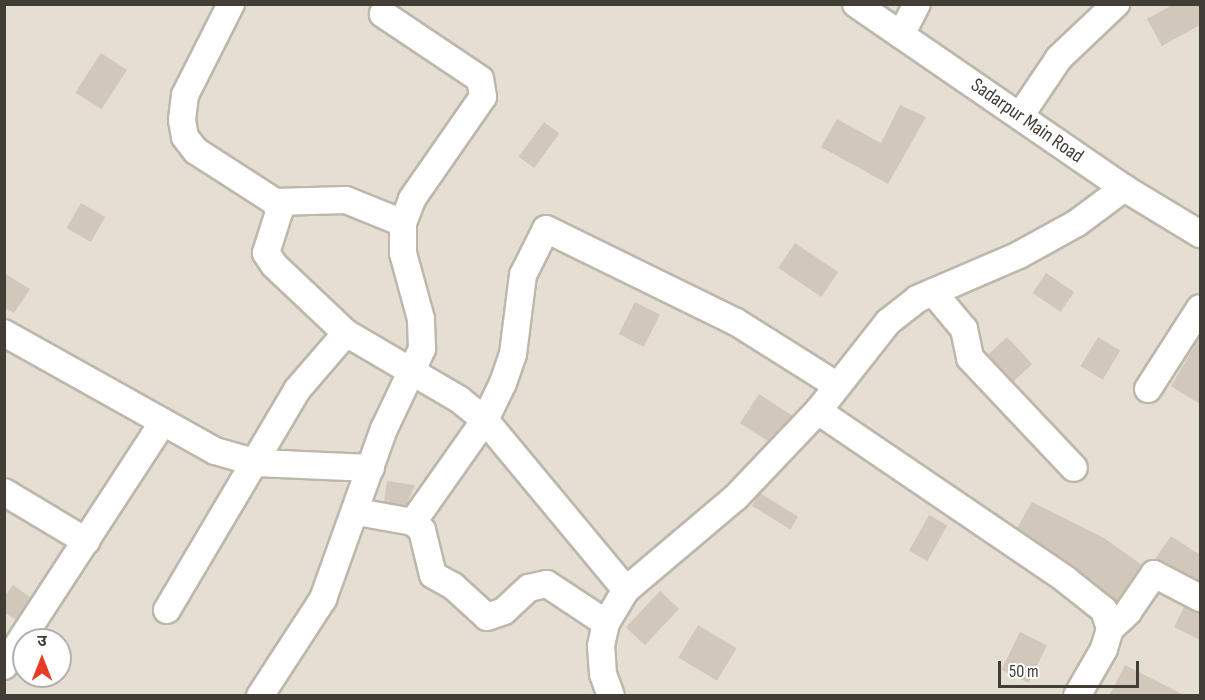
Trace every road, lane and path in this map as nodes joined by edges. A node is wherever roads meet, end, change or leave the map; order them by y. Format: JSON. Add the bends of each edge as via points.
{"nodes":[{"id":1,"x":231,"y":4,"type":"edge"},
{"id":2,"x":856,"y":4,"type":"edge"},
{"id":3,"x":917,"y":4,"type":"edge"},
{"id":4,"x":1116,"y":4,"type":"edge"},
{"id":5,"x":381,"y":8,"type":"edge"},
{"id":6,"x":901,"y":35,"type":"junction"},
{"id":7,"x":1020,"y":116,"type":"junction"},
{"id":8,"x":1124,"y":188,"type":"junction"},
{"id":9,"x":275,"y":202,"type":"junction"},
{"id":10,"x":403,"y":223,"type":"junction"},
{"id":11,"x":1200,"y":234,"type":"edge"},
{"id":12,"x":933,"y":292,"type":"junction"},
{"id":13,"x":1200,"y":308,"type":"edge"},
{"id":14,"x":4,"y":333,"type":"edge"},
{"id":15,"x":346,"y":333,"type":"junction"},
{"id":16,"x":413,"y":373,"type":"junction"},
{"id":17,"x":836,"y":386,"type":"junction"},
{"id":18,"x":1148,"y":389,"type":"dead end"},
{"id":19,"x":818,"y":411,"type":"junction"},
{"id":20,"x":484,"y":420,"type":"junction"},
{"id":21,"x":163,"y":422,"type":"junction"},
{"id":22,"x":257,"y":463,"type":"junction"},
{"id":23,"x":370,"y":468,"type":"junction"},
{"id":24,"x":1074,"y":468,"type":"dead end"},
{"id":25,"x":4,"y":492,"type":"edge"},
{"id":26,"x":357,"y":512,"type":"junction"},
{"id":27,"x":413,"y":522,"type":"junction"},
{"id":28,"x":86,"y":541,"type":"junction"},
{"id":29,"x":626,"y":590,"type":"junction"},
{"id":30,"x":1200,"y":598,"type":"edge"},
{"id":31,"x":167,"y":610,"type":"dead end"},
{"id":32,"x":606,"y":623,"type":"junction"},
{"id":33,"x":1110,"y":629,"type":"junction"},
{"id":34,"x":4,"y":666,"type":"edge"},
{"id":35,"x":260,"y":696,"type":"edge"},
{"id":36,"x":611,"y":696,"type":"edge"},
{"id":37,"x":1077,"y":696,"type":"edge"}],
"edges":[{"from":1,"to":9,"type":"street","via":[[185,95],[185,137],[196,151]]},
{"from":2,"to":6,"type":"street","name":"Sadarpur Main Road"},
{"from":3,"to":6,"type":"street"},
{"from":4,"to":7,"type":"street","via":[[1059,58]]},
{"from":5,"to":10,"type":"street","via":[[480,79],[484,88],[483,97],[412,199]]},
{"from":6,"to":7,"type":"street","name":"Sadarpur Main Road"},
{"from":7,"to":8,"type":"street","name":"Sadarpur Main Road"},
{"from":8,"to":11,"type":"street","name":"Sadarpur Main Road"},
{"from":8,"to":12,"type":"street","via":[[1077,223]]},
{"from":9,"to":10,"type":"street","via":[[346,200]]},
{"from":9,"to":15,"type":"street","via":[[279,212],[266,253]]},
{"from":10,"to":16,"type":"street","via":[[403,253],[421,319],[422,349]]},
{"from":12,"to":17,"type":"street","via":[[888,322]]},
{"from":12,"to":24,"type":"street","via":[[964,329],[970,358]]},
{"from":13,"to":18,"type":"street"},
{"from":14,"to":21,"type":"street"},
{"from":15,"to":16,"type":"street"},
{"from":15,"to":22,"type":"street","via":[[297,390]]},
{"from":16,"to":20,"type":"street","via":[[460,400]]},
{"from":16,"to":23,"type":"street","via":[[395,402]]},
{"from":17,"to":19,"type":"street"},
{"from":17,"to":20,"type":"street","via":[[736,322],[546,229],[523,275],[513,354]]},
{"from":19,"to":29,"type":"street","via":[[736,497]]},
{"from":19,"to":33,"type":"street","via":[[1065,579],[1104,610]]},
{"from":20,"to":27,"type":"street"},
{"from":20,"to":29,"type":"street"},
{"from":21,"to":22,"type":"street","via":[[215,451]]},
{"from":21,"to":28,"type":"street"},
{"from":22,"to":23,"type":"street"},
{"from":22,"to":31,"type":"street"},
{"from":23,"to":26,"type":"street"},
{"from":25,"to":28,"type":"street"},
{"from":26,"to":27,"type":"street"},
{"from":26,"to":35,"type":"street","via":[[319,606]]},
{"from":27,"to":32,"type":"street","via":[[422,530],[433,575],[453,586],[481,613],[496,616],[529,588],[547,584]]},
{"from":28,"to":34,"type":"street"},
{"from":29,"to":32,"type":"street"},
{"from":30,"to":33,"type":"street","via":[[1154,574],[1128,612]]},
{"from":32,"to":36,"type":"street","via":[[601,646],[603,674]]},
{"from":33,"to":37,"type":"street","via":[[1104,649]]}]}
